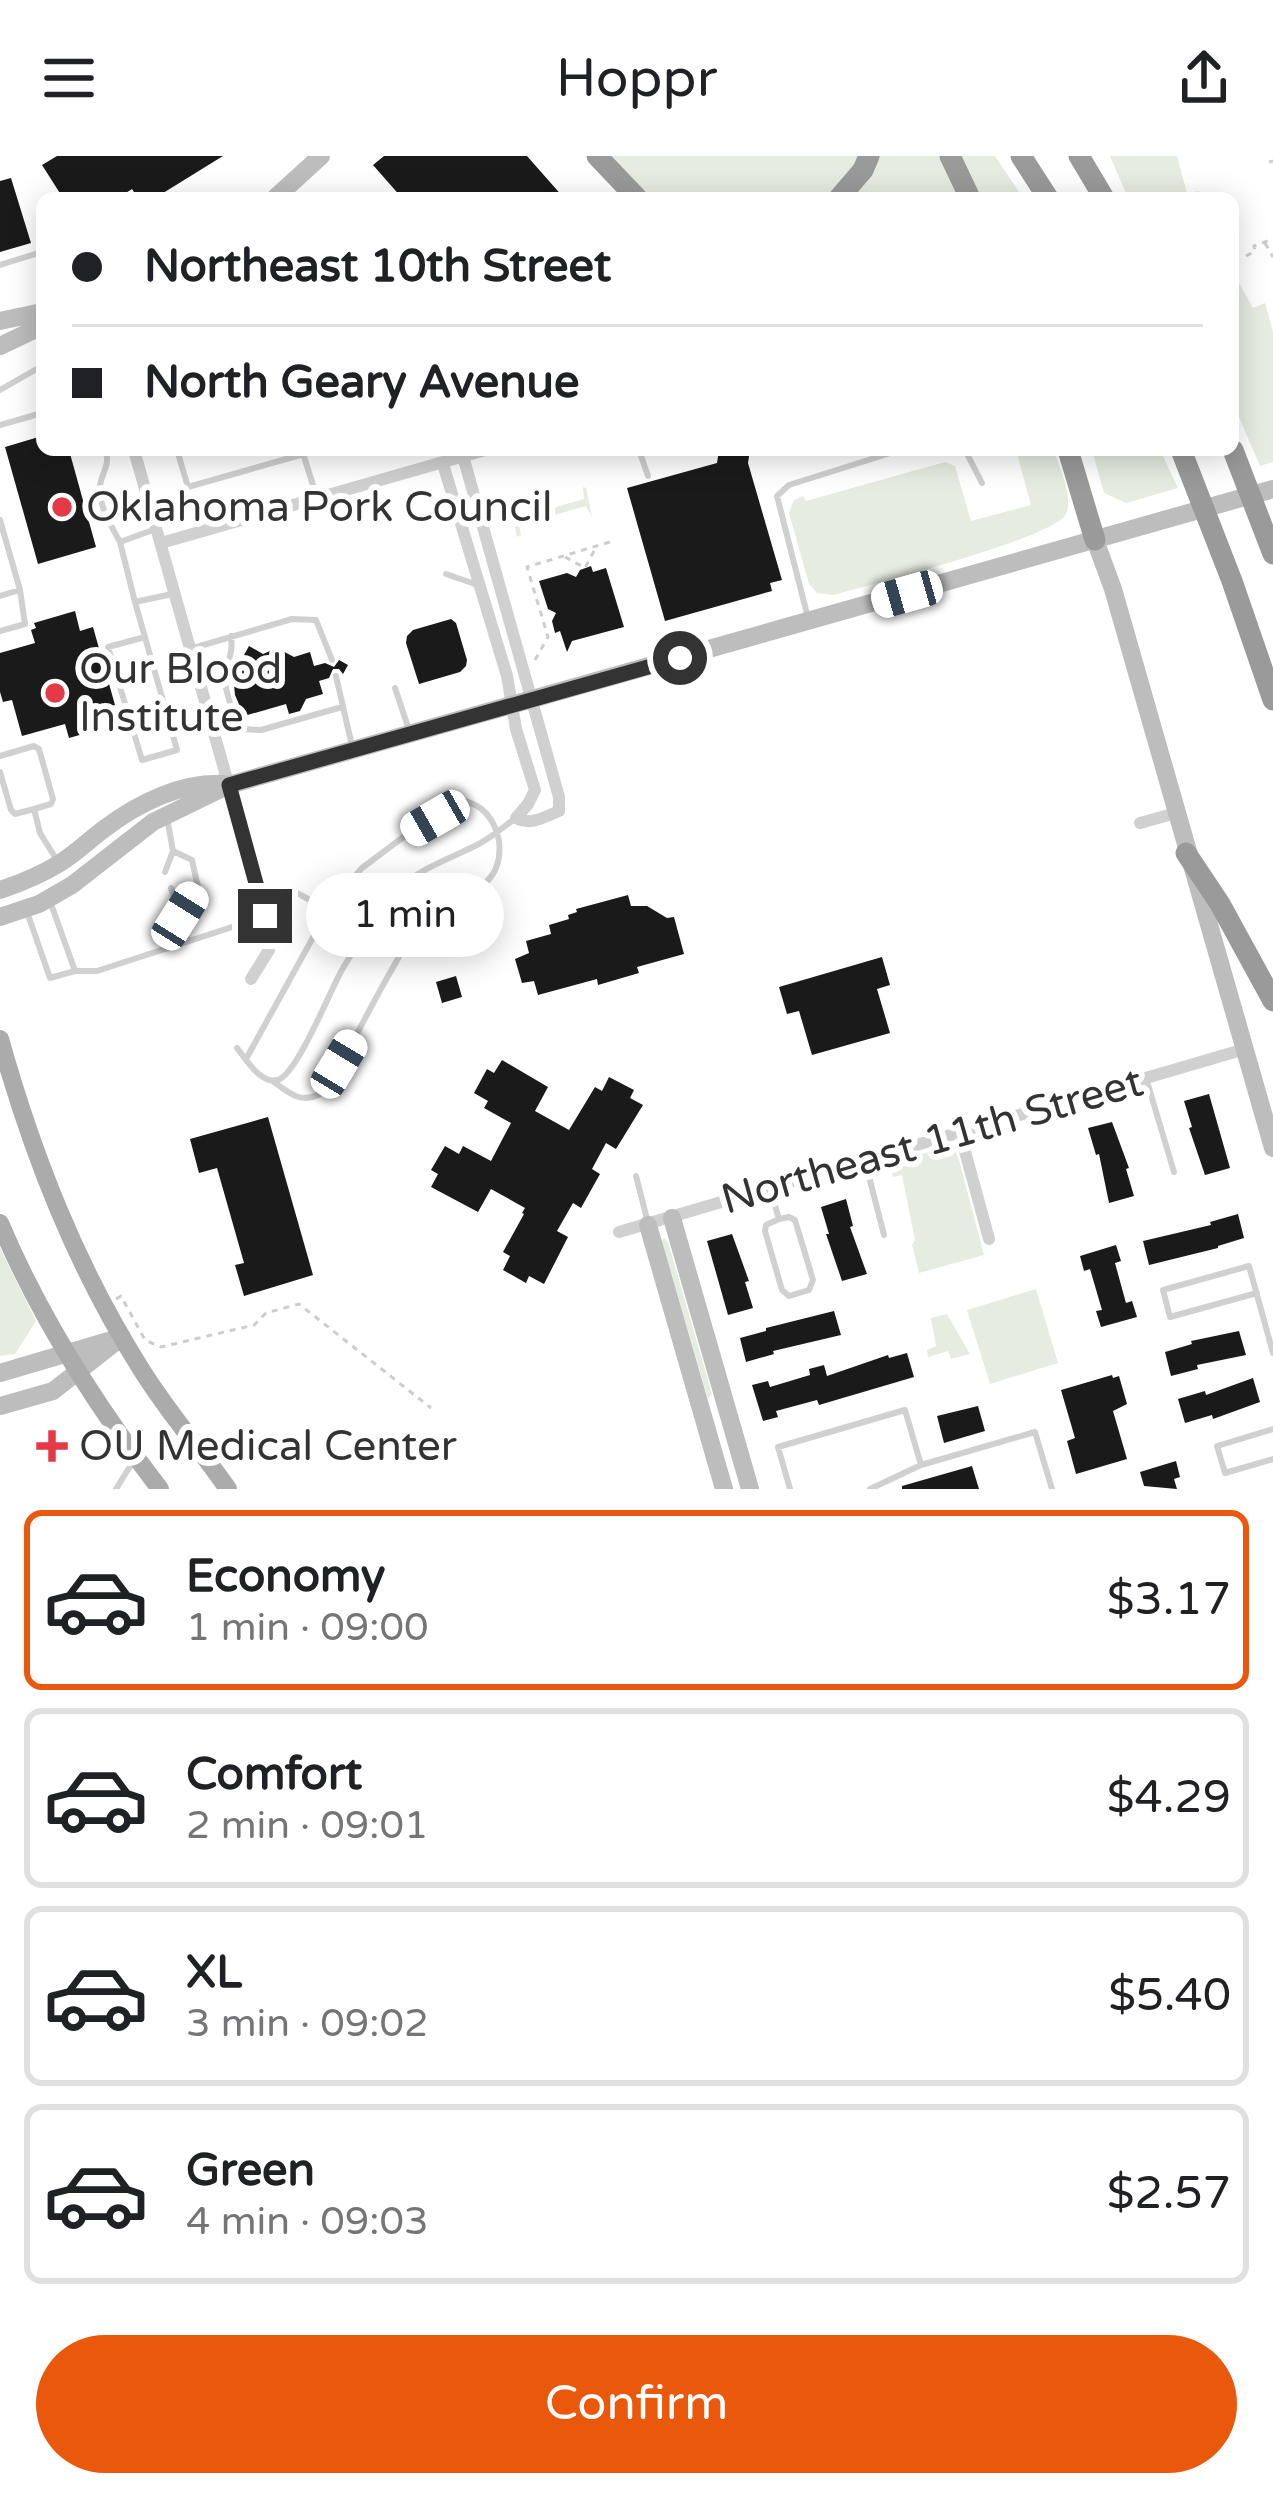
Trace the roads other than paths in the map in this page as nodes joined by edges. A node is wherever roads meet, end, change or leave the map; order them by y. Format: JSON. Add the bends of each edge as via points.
{"nodes":[{"id":1,"x":322,"y":156,"type":"edge"},
{"id":2,"x":597,"y":156,"type":"edge"},
{"id":3,"x":869,"y":156,"type":"edge"},
{"id":4,"x":950,"y":156,"type":"edge"},
{"id":5,"x":1021,"y":156,"type":"edge"},
{"id":6,"x":1078,"y":156,"type":"edge"},
{"id":7,"x":1094,"y":156,"type":"edge"},
{"id":8,"x":281,"y":192,"type":"edge"},
{"id":9,"x":631,"y":192,"type":"edge"},
{"id":10,"x":844,"y":192,"type":"edge"},
{"id":11,"x":967,"y":192,"type":"edge"},
{"id":12,"x":1044,"y":192,"type":"edge"},
{"id":13,"x":1104,"y":192,"type":"edge"},
{"id":14,"x":1106,"y":192,"type":"edge"},
{"id":15,"x":36,"y":254,"type":"edge"},
{"id":16,"x":0,"y":265,"type":"edge"},
{"id":17,"x":36,"y":313,"type":"edge"},
{"id":18,"x":0,"y":321,"type":"edge"},
{"id":19,"x":36,"y":329,"type":"edge"},
{"id":20,"x":0,"y":346,"type":"edge"},
{"id":21,"x":36,"y":369,"type":"edge"},
{"id":22,"x":0,"y":390,"type":"edge"},
{"id":23,"x":36,"y":415,"type":"edge"},
{"id":24,"x":0,"y":424,"type":"edge"},
{"id":25,"x":107,"y":456,"type":"edge"},
{"id":26,"x":136,"y":456,"type":"edge"},
{"id":27,"x":179,"y":456,"type":"edge"},
{"id":28,"x":290,"y":456,"type":"edge"},
{"id":29,"x":304,"y":456,"type":"edge"},
{"id":30,"x":641,"y":456,"type":"edge"},
{"id":31,"x":880,"y":456,"type":"edge"},
{"id":32,"x":968,"y":456,"type":"edge"},
{"id":33,"x":1071,"y":456,"type":"edge"},
{"id":34,"x":1183,"y":456,"type":"edge"},
{"id":35,"x":1235,"y":456,"type":"edge"},
{"id":36,"x":453,"y":457,"type":"edge"},
{"id":37,"x":648,"y":476,"type":"dead end"},
{"id":38,"x":982,"y":482,"type":"dead end"},
{"id":39,"x":1273,"y":489,"type":"edge"},
{"id":40,"x":317,"y":499,"type":"junction"},
{"id":41,"x":0,"y":520,"type":"edge"},
{"id":42,"x":159,"y":536,"type":"junction"},
{"id":43,"x":1095,"y":540,"type":"junction"},
{"id":44,"x":120,"y":542,"type":"junction"},
{"id":45,"x":1273,"y":554,"type":"edge"},
{"id":46,"x":446,"y":574,"type":"dead end"},
{"id":47,"x":478,"y":585,"type":"junction"},
{"id":48,"x":20,"y":590,"type":"junction"},
{"id":49,"x":175,"y":593,"type":"junction"},
{"id":50,"x":0,"y":596,"type":"edge"},
{"id":51,"x":135,"y":602,"type":"junction"},
{"id":52,"x":809,"y":622,"type":"junction"},
{"id":53,"x":0,"y":631,"type":"edge"},
{"id":54,"x":145,"y":637,"type":"junction"},
{"id":55,"x":231,"y":637,"type":"junction"},
{"id":56,"x":191,"y":649,"type":"junction"},
{"id":57,"x":332,"y":661,"type":"dead end"},
{"id":58,"x":336,"y":676,"type":"dead end"},
{"id":59,"x":395,"y":688,"type":"dead end"},
{"id":60,"x":1273,"y":700,"type":"edge"},
{"id":61,"x":522,"y":702,"type":"junction"},
{"id":62,"x":342,"y":707,"type":"junction"},
{"id":63,"x":237,"y":721,"type":"junction"},
{"id":64,"x":213,"y":727,"type":"junction"},
{"id":65,"x":410,"y":734,"type":"junction"},
{"id":66,"x":353,"y":749,"type":"junction"},
{"id":67,"x":0,"y":756,"type":"edge"},
{"id":68,"x":0,"y":772,"type":"edge"},
{"id":69,"x":229,"y":785,"type":"junction"},
{"id":70,"x":34,"y":809,"type":"junction"},
{"id":71,"x":1176,"y":813,"type":"junction"},
{"id":72,"x":165,"y":815,"type":"junction"},
{"id":73,"x":516,"y":818,"type":"junction"},
{"id":74,"x":1140,"y":823,"type":"dead end"},
{"id":75,"x":498,"y":831,"type":"junction"},
{"id":76,"x":173,"y":851,"type":"junction"},
{"id":77,"x":1186,"y":853,"type":"junction"},
{"id":78,"x":59,"y":864,"type":"junction"},
{"id":79,"x":165,"y":872,"type":"dead end"},
{"id":80,"x":171,"y":888,"type":"dead end"},
{"id":81,"x":0,"y":890,"type":"edge"},
{"id":82,"x":259,"y":894,"type":"junction"},
{"id":83,"x":49,"y":898,"type":"junction"},
{"id":84,"x":26,"y":909,"type":"junction"},
{"id":85,"x":328,"y":910,"type":"junction"},
{"id":86,"x":180,"y":916,"type":"junction"},
{"id":87,"x":265,"y":916,"type":"junction"},
{"id":88,"x":0,"y":917,"type":"edge"},
{"id":89,"x":188,"y":940,"type":"junction"},
{"id":90,"x":75,"y":971,"type":"junction"},
{"id":91,"x":251,"y":979,"type":"dead end"},
{"id":92,"x":1273,"y":1001,"type":"edge"},
{"id":93,"x":0,"y":1040,"type":"edge"},
{"id":94,"x":237,"y":1048,"type":"dead end"},
{"id":95,"x":1245,"y":1049,"type":"junction"},
{"id":96,"x":247,"y":1059,"type":"junction"},
{"id":97,"x":1146,"y":1078,"type":"junction"},
{"id":98,"x":274,"y":1082,"type":"junction"},
{"id":99,"x":960,"y":1133,"type":"junction"},
{"id":100,"x":1273,"y":1148,"type":"edge"},
{"id":101,"x":865,"y":1161,"type":"junction"},
{"id":102,"x":1174,"y":1172,"type":"dead end"},
{"id":103,"x":636,"y":1176,"type":"dead end"},
{"id":104,"x":770,"y":1189,"type":"junction"},
{"id":105,"x":672,"y":1218,"type":"junction"},
{"id":106,"x":778,"y":1219,"type":"junction"},
{"id":107,"x":0,"y":1223,"type":"edge"},
{"id":108,"x":648,"y":1225,"type":"junction"},
{"id":109,"x":620,"y":1232,"type":"dead end"},
{"id":110,"x":884,"y":1235,"type":"dead end"},
{"id":111,"x":989,"y":1238,"type":"dead end"},
{"id":112,"x":1256,"y":1293,"type":"junction"},
{"id":113,"x":122,"y":1337,"type":"junction"},
{"id":114,"x":1273,"y":1353,"type":"edge"},
{"id":115,"x":65,"y":1354,"type":"junction"},
{"id":116,"x":0,"y":1373,"type":"edge"},
{"id":117,"x":76,"y":1373,"type":"junction"},
{"id":118,"x":0,"y":1406,"type":"edge"},
{"id":119,"x":727,"y":1410,"type":"junction"},
{"id":120,"x":704,"y":1417,"type":"junction"},
{"id":121,"x":1273,"y":1429,"type":"edge"},
{"id":122,"x":136,"y":1457,"type":"junction"},
{"id":123,"x":1273,"y":1459,"type":"edge"},
{"id":124,"x":921,"y":1465,"type":"junction"},
{"id":125,"x":116,"y":1489,"type":"edge"},
{"id":126,"x":160,"y":1489,"type":"edge"},
{"id":127,"x":228,"y":1489,"type":"edge"},
{"id":128,"x":724,"y":1489,"type":"edge"},
{"id":129,"x":749,"y":1489,"type":"edge"},
{"id":130,"x":790,"y":1489,"type":"edge"},
{"id":131,"x":870,"y":1489,"type":"edge"},
{"id":132,"x":1052,"y":1489,"type":"edge"}],
"edges":[{"from":1,"to":8,"type":"main road"},
{"from":2,"to":9,"type":"highway"},
{"from":3,"to":10,"type":"highway"},
{"from":4,"to":11,"type":"highway"},
{"from":5,"to":12,"type":"highway"},
{"from":6,"to":13,"type":"highway"},
{"from":7,"to":14,"type":"highway"},
{"from":15,"to":16,"type":"lane"},
{"from":17,"to":18,"type":"main road"},
{"from":19,"to":20,"type":"main road"},
{"from":21,"to":22,"type":"lane"},
{"from":23,"to":24,"type":"lane"},
{"from":25,"to":44,"type":"lane","via":[[99,492]]},
{"from":26,"to":42,"type":"street"},
{"from":27,"to":28,"type":"lane","via":[[188,487]]},
{"from":29,"to":40,"type":"lane"},
{"from":30,"to":37,"type":"lane"},
{"from":31,"to":52,"type":"lane","via":[[789,484],[777,496]]},
{"from":32,"to":38,"type":"lane"},
{"from":33,"to":43,"type":"highway"},
{"from":34,"to":60,"type":"highway"},
{"from":35,"to":45,"type":"highway"},
{"from":36,"to":40,"type":"street"},
{"from":36,"to":47,"type":"street"},
{"from":36,"to":61,"type":"street"},
{"from":39,"to":43,"type":"main road"},
{"from":40,"to":42,"type":"street"},
{"from":41,"to":48,"type":"lane"},
{"from":42,"to":44,"type":"lane"},
{"from":42,"to":49,"type":"street"},
{"from":43,"to":52,"type":"main road"},
{"from":43,"to":71,"type":"main road"},
{"from":44,"to":51,"type":"lane"},
{"from":46,"to":47,"type":"lane"},
{"from":47,"to":61,"type":"street"},
{"from":48,"to":50,"type":"lane"},
{"from":48,"to":53,"type":"lane","via":[[25,624]]},
{"from":49,"to":51,"type":"lane"},
{"from":49,"to":56,"type":"street"},
{"from":51,"to":54,"type":"lane"},
{"from":52,"to":61,"type":"main road"},
{"from":54,"to":54,"type":"lane","via":[[177,750],[142,760],[108,647]]},
{"from":55,"to":56,"type":"lane"},
{"from":55,"to":57,"type":"lane","via":[[316,620]]},
{"from":55,"to":63,"type":"lane","via":[[224,675]]},
{"from":56,"to":64,"type":"street"},
{"from":58,"to":62,"type":"lane"},
{"from":59,"to":65,"type":"lane"},
{"from":61,"to":65,"type":"main road"},
{"from":61,"to":73,"type":"street","via":[[516,729],[535,790]]},
{"from":61,"to":73,"type":"street","via":[[552,768],[560,809],[537,820]]},
{"from":62,"to":63,"type":"lane","via":[[261,730]]},
{"from":62,"to":66,"type":"lane"},
{"from":63,"to":64,"type":"lane"},
{"from":64,"to":69,"type":"street"},
{"from":65,"to":66,"type":"main road"},
{"from":66,"to":69,"type":"main road"},
{"from":67,"to":70,"type":"lane","via":[[39,749],[52,800]]},
{"from":68,"to":70,"type":"lane","via":[[11,810]]},
{"from":69,"to":72,"type":"main road"},
{"from":69,"to":78,"type":"main road","via":[[154,799]]},
{"from":69,"to":82,"type":"street"},
{"from":70,"to":78,"type":"lane"},
{"from":71,"to":74,"type":"street"},
{"from":71,"to":77,"type":"main road"},
{"from":72,"to":76,"type":"lane"},
{"from":72,"to":83,"type":"main road"},
{"from":73,"to":75,"type":"lane"},
{"from":75,"to":85,"type":"lane","via":[[464,801],[362,868]]},
{"from":75,"to":98,"type":"lane","via":[[404,885],[361,938],[295,1064]]},
{"from":75,"to":98,"type":"lane","via":[[496,871],[407,943],[320,1094],[299,1098]]},
{"from":76,"to":79,"type":"lane"},
{"from":76,"to":86,"type":"lane","via":[[192,860],[198,887]]},
{"from":77,"to":92,"type":"highway"},
{"from":77,"to":95,"type":"main road"},
{"from":78,"to":81,"type":"main road"},
{"from":80,"to":86,"type":"lane"},
{"from":82,"to":85,"type":"lane","via":[[290,889]]},
{"from":82,"to":87,"type":"street"},
{"from":83,"to":84,"type":"main road"},
{"from":83,"to":90,"type":"lane"},
{"from":84,"to":88,"type":"main road"},
{"from":84,"to":90,"type":"lane","via":[[50,978]]},
{"from":85,"to":96,"type":"lane"},
{"from":86,"to":89,"type":"lane"},
{"from":87,"to":89,"type":"lane"},
{"from":87,"to":91,"type":"street","via":[[269,950]]},
{"from":89,"to":90,"type":"lane"},
{"from":93,"to":113,"type":"main road","via":[[51,1196]]},
{"from":94,"to":96,"type":"lane"},
{"from":95,"to":97,"type":"street","name":"Northeast 11th Street"},
{"from":95,"to":100,"type":"main road"},
{"from":96,"to":98,"type":"lane"},
{"from":97,"to":99,"type":"street","name":"Northeast 11th Street"},
{"from":97,"to":102,"type":"lane"},
{"from":99,"to":101,"type":"street","name":"Northeast 11th Street"},
{"from":99,"to":111,"type":"street"},
{"from":101,"to":104,"type":"street","name":"Northeast 11th Street"},
{"from":101,"to":110,"type":"lane"},
{"from":103,"to":108,"type":"lane"},
{"from":104,"to":105,"type":"street","name":"Northeast 11th Street"},
{"from":104,"to":106,"type":"lane"},
{"from":105,"to":108,"type":"street","name":"Northeast 11th Street"},
{"from":105,"to":119,"type":"main road"},
{"from":106,"to":106,"type":"lane","via":[[795,1220],[813,1280],[809,1290],[789,1296],[765,1232]]},
{"from":107,"to":115,"type":"main road"},
{"from":108,"to":109,"type":"street","name":"Northeast 11th Street"},
{"from":108,"to":120,"type":"main road"},
{"from":112,"to":112,"type":"lane","via":[[1250,1266],[1163,1290],[1170,1317]]},
{"from":112,"to":114,"type":"lane"},
{"from":113,"to":115,"type":"main road"},
{"from":113,"to":117,"type":"main road"},
{"from":113,"to":127,"type":"main road"},
{"from":115,"to":116,"type":"main road"},
{"from":115,"to":117,"type":"main road"},
{"from":117,"to":118,"type":"main road","via":[[53,1391]]},
{"from":117,"to":122,"type":"main road"},
{"from":119,"to":120,"type":"main road"},
{"from":119,"to":129,"type":"main road"},
{"from":120,"to":128,"type":"main road"},
{"from":121,"to":123,"type":"lane","via":[[1217,1445],[1225,1473]]},
{"from":122,"to":125,"type":"lane"},
{"from":122,"to":126,"type":"main road"},
{"from":124,"to":130,"type":"lane","via":[[905,1409],[778,1447]]},
{"from":124,"to":131,"type":"lane"},
{"from":124,"to":132,"type":"lane","via":[[1035,1432]]}]}
